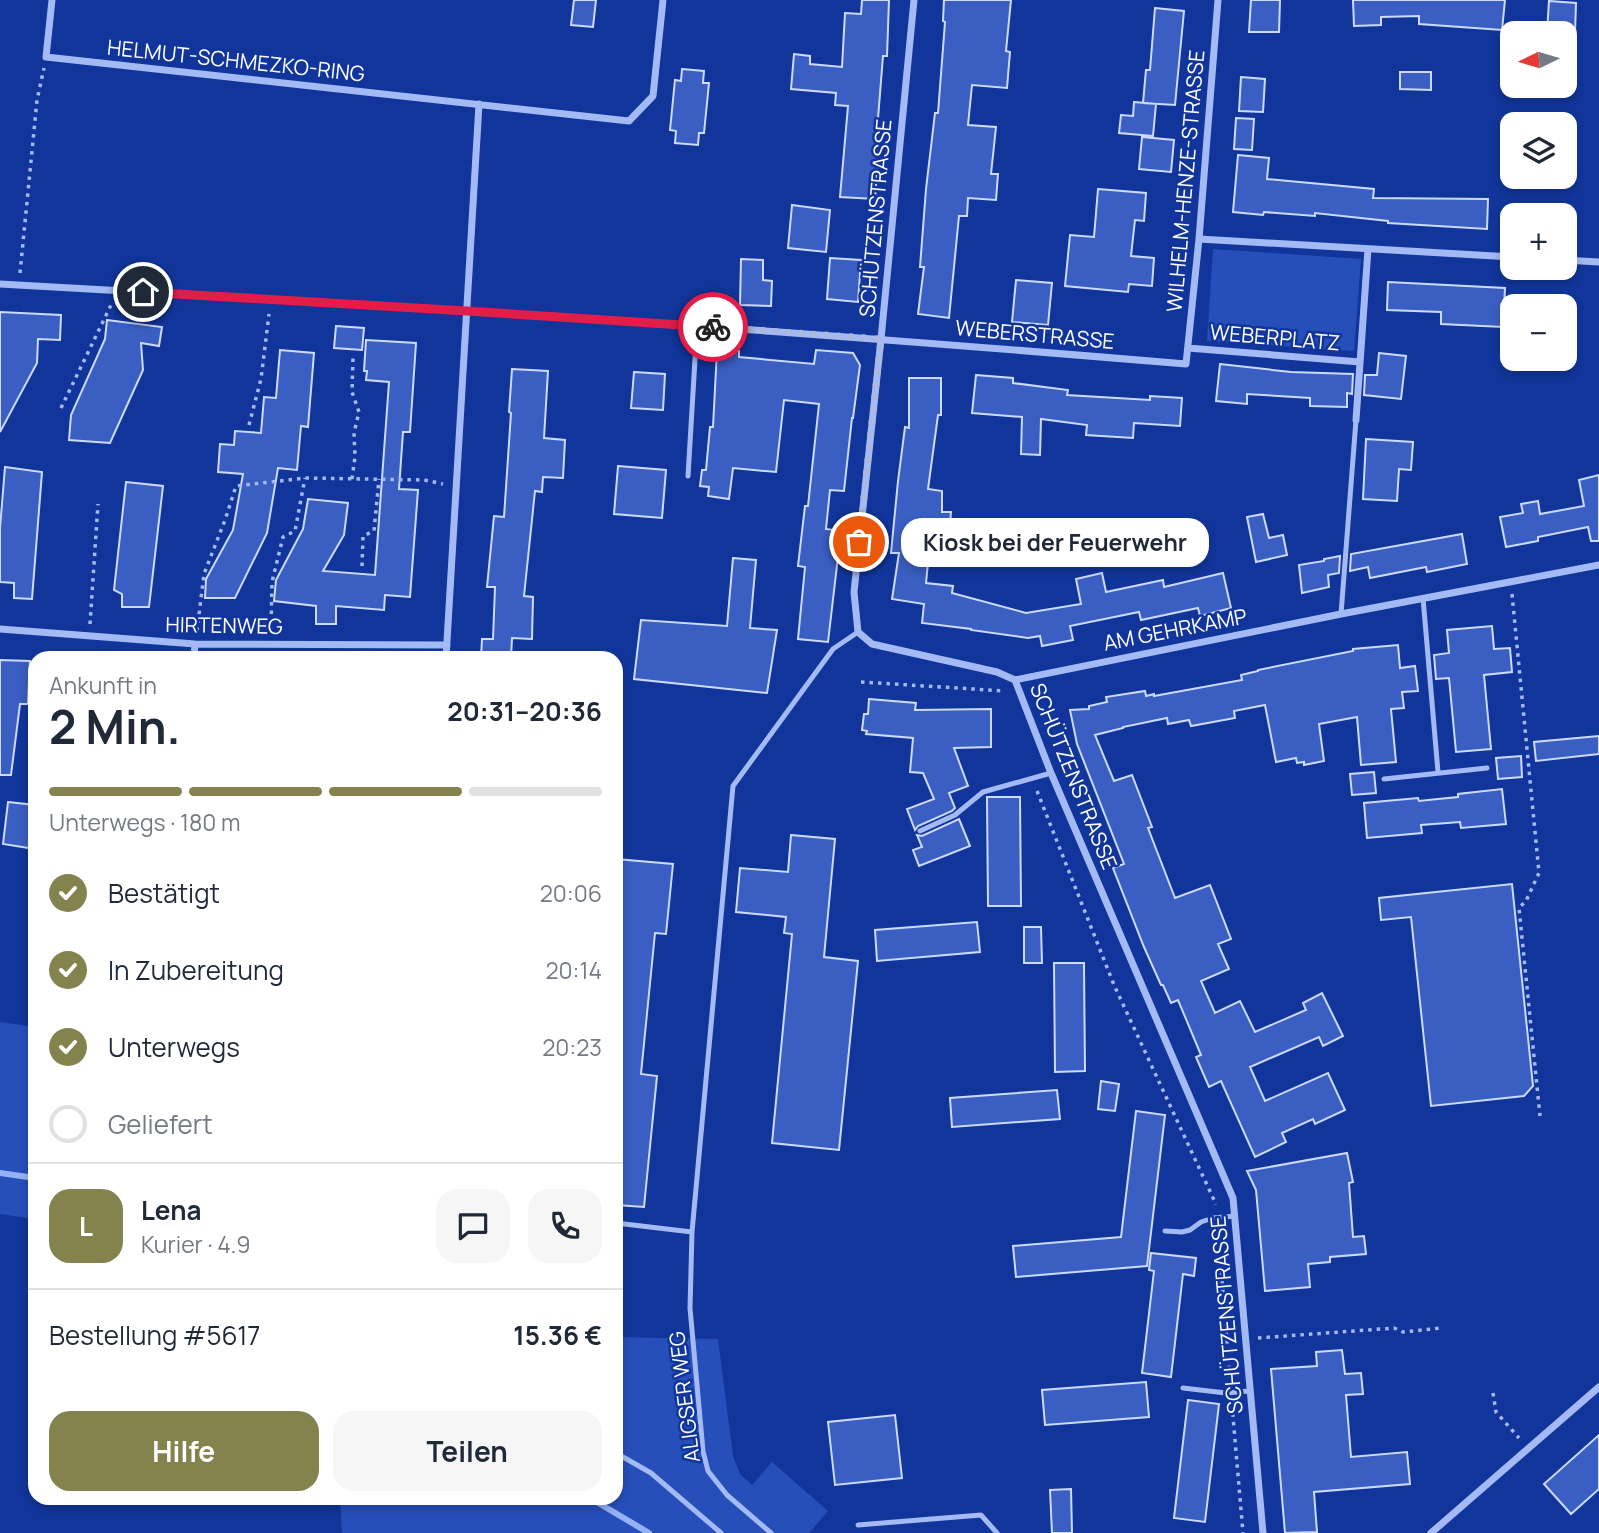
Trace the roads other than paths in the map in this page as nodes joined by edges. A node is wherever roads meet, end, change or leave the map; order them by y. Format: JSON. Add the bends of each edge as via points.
{"nodes":[{"id":1,"x":51,"y":0,"type":"edge"},
{"id":2,"x":663,"y":0,"type":"edge"},
{"id":3,"x":914,"y":0,"type":"edge"},
{"id":4,"x":1218,"y":0,"type":"edge"},
{"id":5,"x":479,"y":104,"type":"junction"},
{"id":6,"x":1199,"y":239,"type":"junction"},
{"id":7,"x":1368,"y":249,"type":"junction"},
{"id":8,"x":1500,"y":256,"type":"edge"},
{"id":9,"x":1577,"y":261,"type":"edge"},
{"id":10,"x":1599,"y":262,"type":"edge"},
{"id":11,"x":0,"y":284,"type":"edge"},
{"id":12,"x":467,"y":311,"type":"junction"},
{"id":13,"x":697,"y":326,"type":"junction"},
{"id":14,"x":881,"y":339,"type":"junction"},
{"id":15,"x":1188,"y":348,"type":"junction"},
{"id":16,"x":1360,"y":362,"type":"junction"},
{"id":17,"x":1186,"y":364,"type":"joint"},
{"id":18,"x":1356,"y":420,"type":"joint"},
{"id":19,"x":688,"y":476,"type":"dead end"},
{"id":20,"x":1599,"y":565,"type":"edge"},
{"id":21,"x":1423,"y":598,"type":"junction"},
{"id":22,"x":1341,"y":614,"type":"junction"},
{"id":23,"x":0,"y":629,"type":"edge"},
{"id":24,"x":858,"y":632,"type":"junction"},
{"id":25,"x":195,"y":643,"type":"junction"},
{"id":26,"x":447,"y":645,"type":"junction"},
{"id":27,"x":194,"y":651,"type":"edge"},
{"id":28,"x":447,"y":651,"type":"edge"},
{"id":29,"x":1016,"y":680,"type":"junction"},
{"id":30,"x":1487,"y":768,"type":"dead end"},
{"id":31,"x":1438,"y":772,"type":"junction"},
{"id":32,"x":1051,"y":773,"type":"junction"},
{"id":33,"x":1384,"y":779,"type":"dead end"},
{"id":34,"x":920,"y":831,"type":"dead end"},
{"id":35,"x":1235,"y":1216,"type":"junction"},
{"id":36,"x":623,"y":1224,"type":"edge"},
{"id":37,"x":1165,"y":1231,"type":"dead end"},
{"id":38,"x":692,"y":1232,"type":"junction"},
{"id":39,"x":1599,"y":1387,"type":"edge"},
{"id":40,"x":1183,"y":1388,"type":"dead end"},
{"id":41,"x":1250,"y":1391,"type":"junction"},
{"id":42,"x":623,"y":1457,"type":"edge"},
{"id":43,"x":858,"y":1525,"type":"dead end"},
{"id":44,"x":721,"y":1533,"type":"edge"},
{"id":45,"x":771,"y":1533,"type":"edge"},
{"id":46,"x":997,"y":1533,"type":"edge"},
{"id":47,"x":1263,"y":1533,"type":"edge"},
{"id":48,"x":1431,"y":1533,"type":"edge"}],
"edges":[{"from":1,"to":5,"type":"street","name":"HELMUT-SCHMEZKO-RING","via":[[46,57]]},
{"from":2,"to":5,"type":"street","name":"HELMUT-SCHMEZKO-RING","via":[[653,96],[629,121]]},
{"from":3,"to":14,"type":"street","name":"SCHÜTZENSTRASSE"},
{"from":4,"to":6,"type":"street","name":"WILHELM-HENZE-STRASSE"},
{"from":5,"to":12,"type":"street"},
{"from":6,"to":7,"type":"street"},
{"from":6,"to":15,"type":"street","name":"WILHELM-HENZE-STRASSE"},
{"from":7,"to":8,"type":"street"},
{"from":7,"to":16,"type":"street"},
{"from":9,"to":10,"type":"street"},
{"from":11,"to":12,"type":"street","name":"WEBERSTRASSE"},
{"from":12,"to":13,"type":"street","name":"WEBERSTRASSE"},
{"from":12,"to":26,"type":"street"},
{"from":13,"to":14,"type":"street","name":"WEBERSTRASSE"},
{"from":13,"to":19,"type":"lane"},
{"from":14,"to":17,"type":"street","name":"WEBERSTRASSE"},
{"from":14,"to":24,"type":"street","name":"SCHÜTZENSTRASSE","via":[[854,592]]},
{"from":15,"to":16,"type":"street","name":"WEBERPLATZ"},
{"from":15,"to":17,"type":"street","name":"WILHELM-HENZE-STRASSE"},
{"from":16,"to":18,"type":"street"},
{"from":18,"to":22,"type":"lane"},
{"from":20,"to":21,"type":"street","name":"AM GEHRKAMP"},
{"from":21,"to":22,"type":"street","name":"AM GEHRKAMP"},
{"from":21,"to":31,"type":"lane"},
{"from":22,"to":29,"type":"street","name":"AM GEHRKAMP"},
{"from":23,"to":25,"type":"street","name":"HIRTENWEG"},
{"from":24,"to":29,"type":"street","name":"SCHÜTZENSTRASSE","via":[[872,644]]},
{"from":24,"to":38,"type":"lane","name":"ALIGSER WEG","via":[[833,649],[733,786]]},
{"from":25,"to":26,"type":"street","name":"HIRTENWEG"},
{"from":25,"to":27,"type":"street"},
{"from":26,"to":28,"type":"street"},
{"from":29,"to":32,"type":"street","name":"SCHÜTZENSTRASSE"},
{"from":30,"to":31,"type":"lane"},
{"from":31,"to":33,"type":"lane"},
{"from":32,"to":34,"type":"lane","via":[[983,792],[955,815]]},
{"from":32,"to":35,"type":"street","name":"SCHÜTZENSTRASSE","via":[[1233,1198]]},
{"from":35,"to":37,"type":"lane","via":[[1201,1222],[1182,1233]]},
{"from":35,"to":41,"type":"street","name":"SCHÜTZENSTRASSE"},
{"from":36,"to":38,"type":"lane"},
{"from":38,"to":45,"type":"lane","name":"ALIGSER WEG","via":[[690,1308],[708,1471],[727,1495]]},
{"from":39,"to":48,"type":"street"},
{"from":40,"to":41,"type":"lane"},
{"from":41,"to":47,"type":"street","name":"SCHÜTZENSTRASSE"},
{"from":42,"to":44,"type":"lane","via":[[651,1473]]},
{"from":43,"to":46,"type":"lane","via":[[981,1515]]}]}
